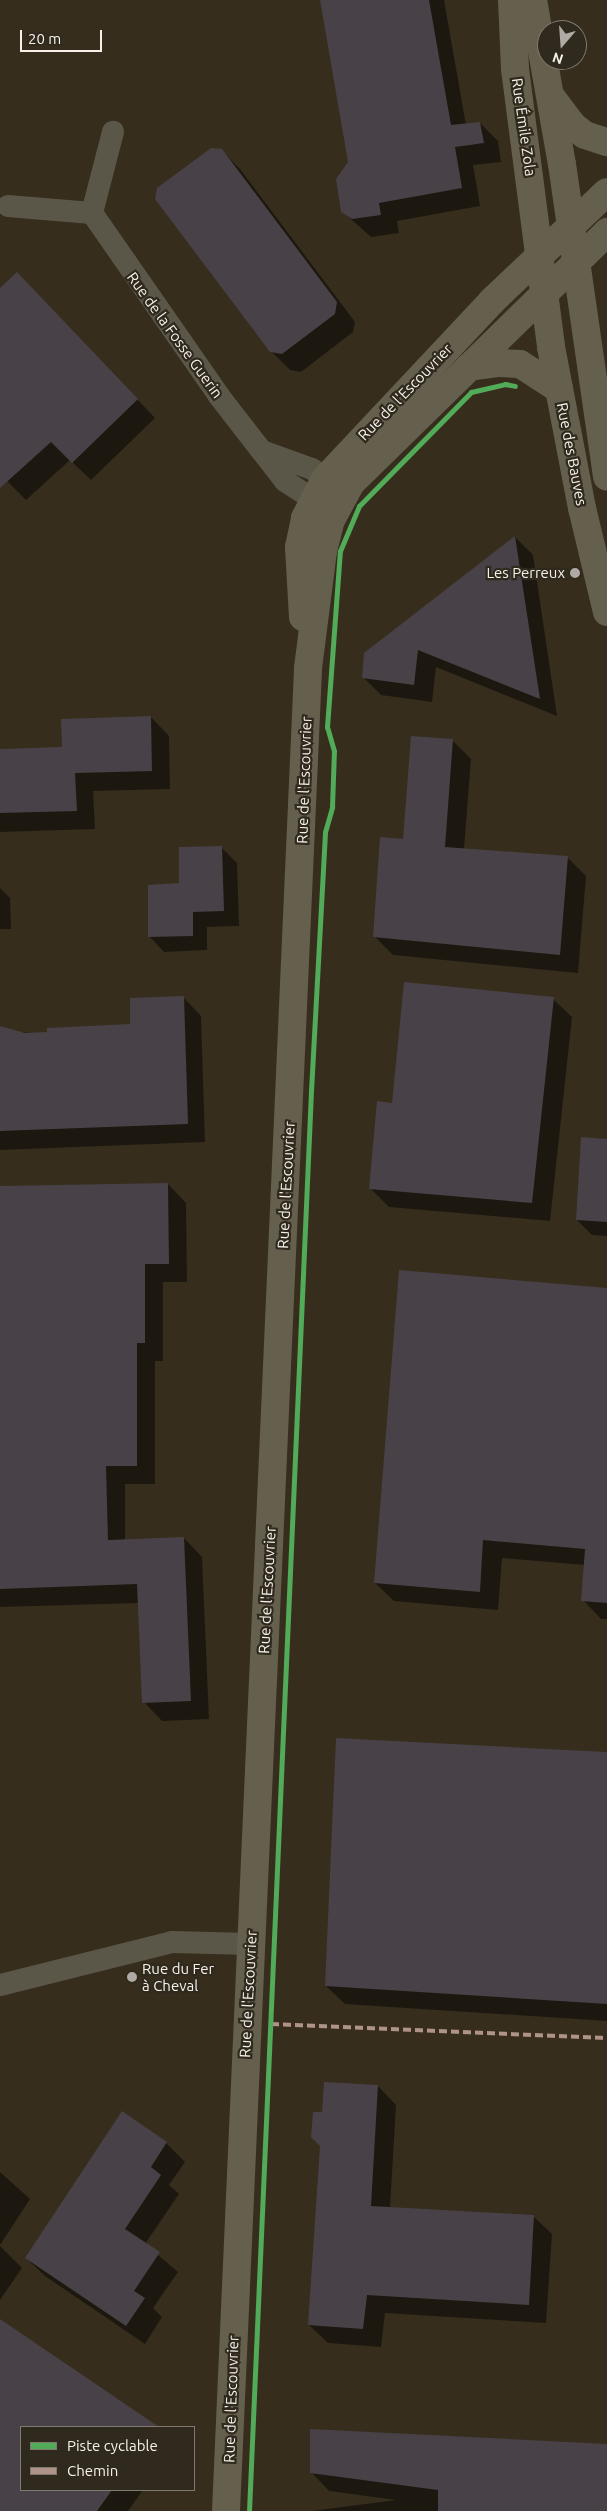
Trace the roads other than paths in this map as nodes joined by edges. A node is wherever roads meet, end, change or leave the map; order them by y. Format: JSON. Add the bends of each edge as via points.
{"nodes":[{"id":1,"x":512,"y":0,"type":"edge"},
{"id":2,"x":533,"y":0,"type":"edge"},
{"id":3,"x":552,"y":97,"type":"junction"},
{"id":4,"x":113,"y":132,"type":"dead end"},
{"id":5,"x":607,"y":142,"type":"edge"},
{"id":6,"x":607,"y":192,"type":"edge"},
{"id":7,"x":8,"y":206,"type":"dead end"},
{"id":8,"x":92,"y":213,"type":"junction"},
{"id":9,"x":568,"y":220,"type":"junction"},
{"id":10,"x":607,"y":232,"type":"edge"},
{"id":11,"x":576,"y":263,"type":"junction"},
{"id":12,"x":542,"y":275,"type":"junction"},
{"id":13,"x":469,"y":368,"type":"junction"},
{"id":14,"x":559,"y":389,"type":"junction"},
{"id":15,"x":607,"y":477,"type":"edge"},
{"id":16,"x":329,"y":495,"type":"junction"},
{"id":17,"x":607,"y":612,"type":"edge"},
{"id":18,"x":250,"y":1944,"type":"junction"},
{"id":19,"x":0,"y":1985,"type":"edge"},
{"id":20,"x":226,"y":2511,"type":"edge"}],
"edges":[{"from":1,"to":12,"type":"street","name":"Rue Émile Zola","via":[[515,69]]},
{"from":2,"to":3,"type":"street","name":"Rue Émile Zola"},
{"from":3,"to":5,"type":"street","via":[[572,125],[585,135]]},
{"from":3,"to":9,"type":"street","name":"Rue Émile Zola"},
{"from":4,"to":8,"type":"street"},
{"from":6,"to":9,"type":"street"},
{"from":7,"to":8,"type":"street"},
{"from":8,"to":16,"type":"street","name":"Rue de la Fosse Guerin","via":[[219,396],[265,452],[312,469]]},
{"from":9,"to":11,"type":"street","name":"Rue des Bauves"},
{"from":9,"to":12,"type":"street"},
{"from":10,"to":11,"type":"street"},
{"from":11,"to":12,"type":"street"},
{"from":11,"to":15,"type":"street","name":"Rue des Bauves"},
{"from":12,"to":13,"type":"street","name":"Rue de l'Escouvrier"},
{"from":12,"to":14,"type":"street","name":"Rue des Bauves"},
{"from":12,"to":16,"type":"street","name":"Rue de l'Escouvrier"},
{"from":13,"to":14,"type":"street","via":[[499,363],[520,364]]},
{"from":13,"to":16,"type":"street","name":"Rue de l'Escouvrier","via":[[379,454]]},
{"from":14,"to":17,"type":"street","name":"Rue des Bauves"},
{"from":16,"to":18,"type":"street","name":"Rue de l'Escouvrier","via":[[308,668]]},
{"from":18,"to":19,"type":"street","via":[[172,1942]]},
{"from":18,"to":20,"type":"street","name":"Rue de l'Escouvrier"}]}
